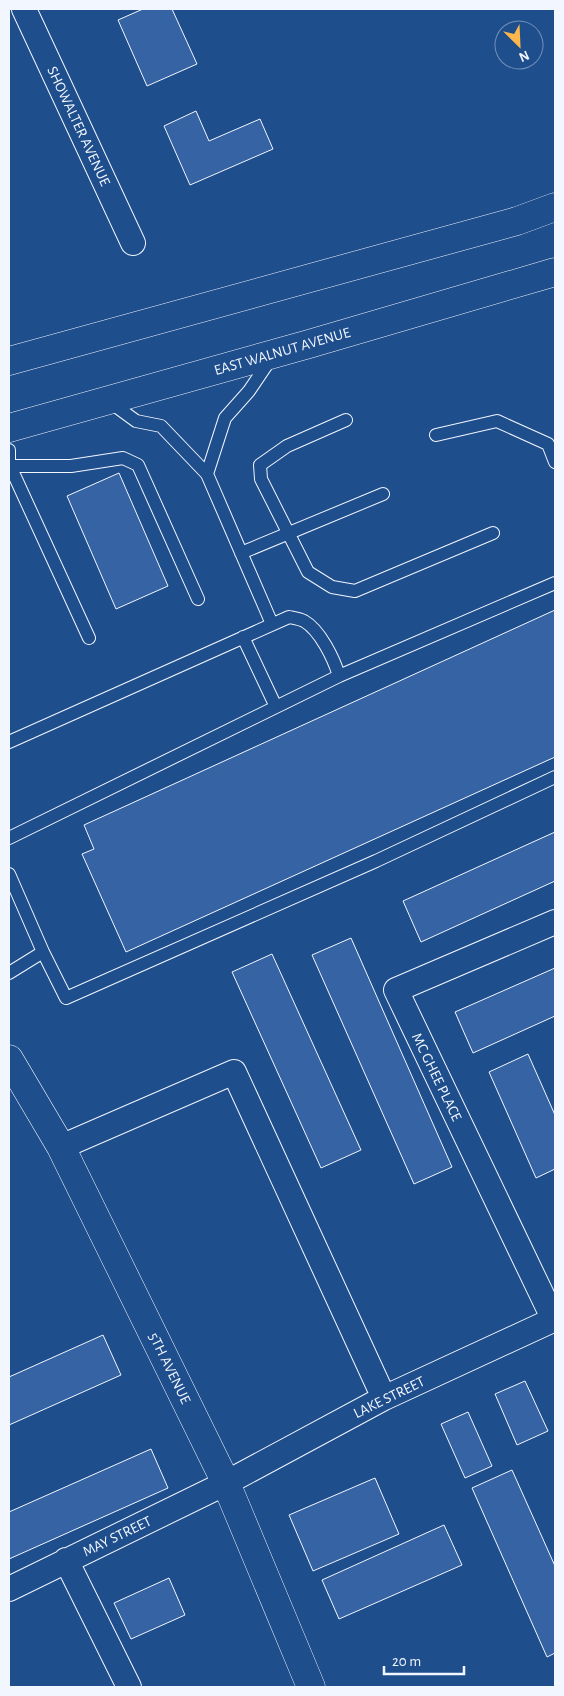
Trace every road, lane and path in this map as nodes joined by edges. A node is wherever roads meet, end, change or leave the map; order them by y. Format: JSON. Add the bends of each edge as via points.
{"nodes":[{"id":1,"x":24,"y":9,"type":"edge"},
{"id":2,"x":555,"y":207,"type":"edge"},
{"id":3,"x":133,"y":243,"type":"dead end"},
{"id":4,"x":555,"y":272,"type":"edge"},
{"id":5,"x":274,"y":354,"type":"junction"},
{"id":6,"x":9,"y":362,"type":"edge"},
{"id":7,"x":108,"y":400,"type":"junction"},
{"id":8,"x":346,"y":420,"type":"dead end"},
{"id":9,"x":9,"y":428,"type":"edge"},
{"id":10,"x":436,"y":435,"type":"dead end"},
{"id":11,"x":551,"y":443,"type":"edge"},
{"id":12,"x":9,"y":450,"type":"edge"},
{"id":13,"x":555,"y":462,"type":"edge"},
{"id":14,"x":10,"y":467,"type":"edge"},
{"id":15,"x":207,"y":474,"type":"junction"},
{"id":16,"x":383,"y":494,"type":"dead end"},
{"id":17,"x":493,"y":533,"type":"dead end"},
{"id":18,"x":288,"y":534,"type":"junction"},
{"id":19,"x":241,"y":554,"type":"junction"},
{"id":20,"x":555,"y":583,"type":"edge"},
{"id":21,"x":198,"y":599,"type":"dead end"},
{"id":22,"x":272,"y":624,"type":"junction"},
{"id":23,"x":243,"y":637,"type":"junction"},
{"id":24,"x":89,"y":638,"type":"dead end"},
{"id":25,"x":339,"y":676,"type":"junction"},
{"id":26,"x":276,"y":706,"type":"junction"},
{"id":27,"x":9,"y":742,"type":"edge"},
{"id":28,"x":555,"y":777,"type":"edge"},
{"id":29,"x":9,"y":838,"type":"edge"},
{"id":30,"x":9,"y":874,"type":"edge"},
{"id":31,"x":555,"y":922,"type":"edge"},
{"id":32,"x":43,"y":952,"type":"junction"},
{"id":33,"x":9,"y":973,"type":"edge"},
{"id":34,"x":9,"y":1059,"type":"edge"},
{"id":35,"x":61,"y":1147,"type":"junction"},
{"id":36,"x":554,"y":1320,"type":"edge"},
{"id":37,"x":384,"y":1398,"type":"junction"},
{"id":38,"x":226,"y":1483,"type":"junction"},
{"id":39,"x":66,"y":1560,"type":"junction"},
{"id":40,"x":9,"y":1589,"type":"edge"},
{"id":41,"x":129,"y":1687,"type":"edge"},
{"id":42,"x":311,"y":1687,"type":"edge"}],
"edges":[{"from":1,"to":3,"type":"street","name":"SHOWALTER AVENUE"},
{"from":2,"to":6,"type":"main road","via":[[516,221]]},
{"from":4,"to":5,"type":"main road","name":"EAST WALNUT AVENUE"},
{"from":5,"to":7,"type":"main road","name":"EAST WALNUT AVENUE"},
{"from":5,"to":15,"type":"lane","via":[[249,391],[225,418]]},
{"from":7,"to":9,"type":"main road","name":"EAST WALNUT AVENUE"},
{"from":7,"to":15,"type":"lane","via":[[136,421],[161,426]]},
{"from":8,"to":18,"type":"lane","via":[[287,446],[260,465],[261,479]]},
{"from":10,"to":11,"type":"lane","via":[[497,421]]},
{"from":11,"to":13,"type":"lane"},
{"from":12,"to":14,"type":"lane"},
{"from":14,"to":21,"type":"lane","via":[[71,466],[123,458],[138,465]]},
{"from":14,"to":24,"type":"lane"},
{"from":15,"to":19,"type":"lane"},
{"from":16,"to":18,"type":"lane"},
{"from":17,"to":18,"type":"lane","via":[[355,591],[332,587],[308,572]]},
{"from":18,"to":19,"type":"lane"},
{"from":19,"to":22,"type":"lane"},
{"from":20,"to":25,"type":"lane"},
{"from":22,"to":23,"type":"lane"},
{"from":22,"to":25,"type":"lane","via":[[289,617],[305,621],[335,660]]},
{"from":23,"to":26,"type":"lane"},
{"from":23,"to":27,"type":"lane"},
{"from":25,"to":26,"type":"lane"},
{"from":26,"to":29,"type":"lane"},
{"from":28,"to":32,"type":"lane","via":[[376,861],[66,998]]},
{"from":30,"to":32,"type":"lane"},
{"from":31,"to":36,"type":"street","name":"MC GHEE PLACE","via":[[396,990]]},
{"from":32,"to":33,"type":"lane"},
{"from":34,"to":35,"type":"main road","name":"5TH AVENUE"},
{"from":35,"to":37,"type":"street","via":[[234,1072]]},
{"from":35,"to":38,"type":"main road","name":"5TH AVENUE"},
{"from":36,"to":37,"type":"street","name":"LAKE STREET"},
{"from":37,"to":38,"type":"street","name":"LAKE STREET"},
{"from":38,"to":39,"type":"street","name":"MAY STREET"},
{"from":38,"to":42,"type":"main road","name":"5TH AVENUE"},
{"from":39,"to":40,"type":"street","name":"MAY STREET"},
{"from":39,"to":41,"type":"street"}]}
